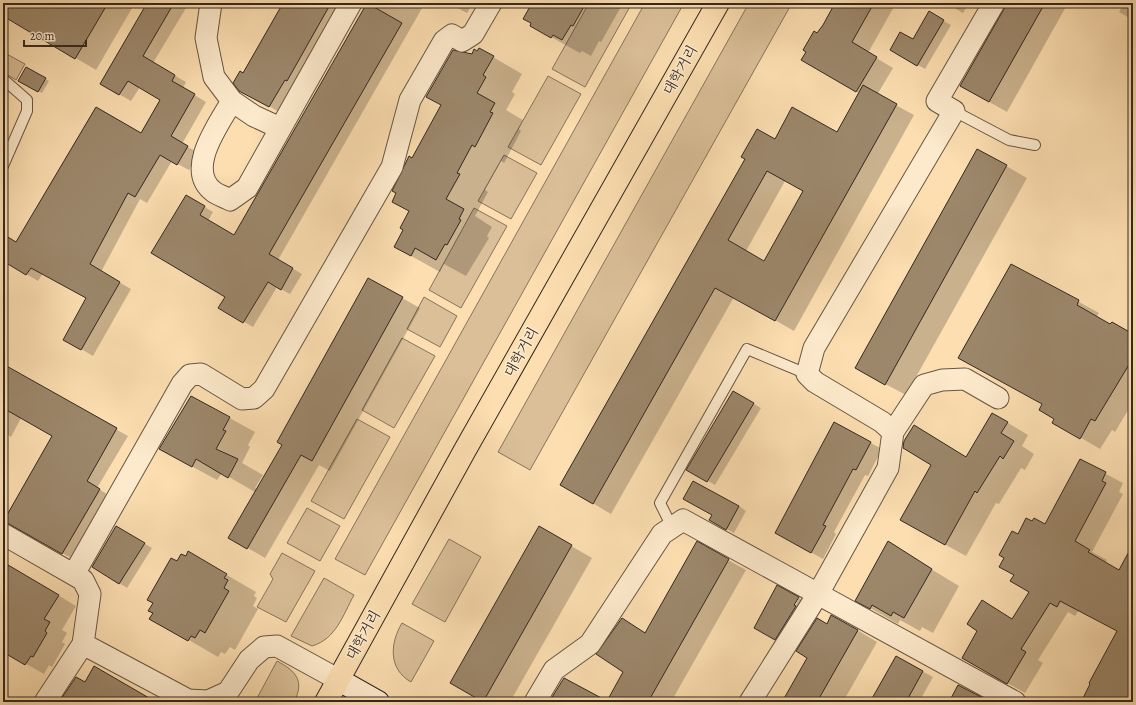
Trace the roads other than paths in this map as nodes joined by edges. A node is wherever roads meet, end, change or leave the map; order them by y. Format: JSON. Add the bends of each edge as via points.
{"nodes":[{"id":1,"x":211,"y":3,"type":"edge"},
{"id":2,"x":351,"y":3,"type":"edge"},
{"id":3,"x":491,"y":3,"type":"edge"},
{"id":4,"x":718,"y":3,"type":"edge"},
{"id":5,"x":994,"y":3,"type":"edge"},
{"id":6,"x":3,"y":79,"type":"edge"},
{"id":7,"x":232,"y":101,"type":"junction"},
{"id":8,"x":954,"y":111,"type":"junction"},
{"id":9,"x":280,"y":128,"type":"junction"},
{"id":10,"x":1035,"y":145,"type":"dead end"},
{"id":11,"x":3,"y":166,"type":"edge"},
{"id":12,"x":807,"y":374,"type":"junction"},
{"id":13,"x":998,"y":398,"type":"dead end"},
{"id":14,"x":893,"y":432,"type":"junction"},
{"id":15,"x":672,"y":527,"type":"junction"},
{"id":16,"x":3,"y":534,"type":"edge"},
{"id":17,"x":74,"y":574,"type":"junction"},
{"id":18,"x":818,"y":594,"type":"junction"},
{"id":19,"x":83,"y":644,"type":"junction"},
{"id":20,"x":339,"y":680,"type":"junction"},
{"id":21,"x":45,"y":702,"type":"edge"},
{"id":22,"x":326,"y":702,"type":"edge"},
{"id":23,"x":378,"y":702,"type":"edge"},
{"id":24,"x":535,"y":702,"type":"edge"},
{"id":25,"x":750,"y":702,"type":"edge"},
{"id":26,"x":1015,"y":702,"type":"edge"}],
"edges":[{"from":1,"to":7,"type":"street","via":[[206,38],[214,77]]},
{"from":2,"to":9,"type":"street"},
{"from":3,"to":17,"type":"street","via":[[473,34],[462,41],[452,36],[444,41],[410,100],[392,167],[264,389],[254,398],[242,399],[201,374],[190,376],[182,384]]},
{"from":4,"to":20,"type":"main road","name":"대학거리","via":[[473,436]]},
{"from":5,"to":8,"type":"street","via":[[937,102]]},
{"from":6,"to":11,"type":"lane","via":[[27,100],[27,111]]},
{"from":7,"to":9,"type":"street","via":[[254,116]]},
{"from":7,"to":9,"type":"street","via":[[203,152],[202,176],[213,192],[230,200],[247,188]]},
{"from":8,"to":10,"type":"lane","via":[[1009,140]]},
{"from":8,"to":12,"type":"street","via":[[814,348]]},
{"from":12,"to":14,"type":"street","via":[[815,382],[882,422]]},
{"from":12,"to":15,"type":"lane","via":[[747,349],[660,503]]},
{"from":13,"to":14,"type":"street","via":[[965,379],[942,380],[924,385]]},
{"from":14,"to":18,"type":"street","via":[[888,468]]},
{"from":15,"to":18,"type":"street","via":[[682,520]]},
{"from":15,"to":24,"type":"street","via":[[662,534],[650,550],[590,644],[554,670]]},
{"from":16,"to":17,"type":"street"},
{"from":17,"to":19,"type":"street","via":[[83,580],[90,594]]},
{"from":18,"to":25,"type":"street"},
{"from":18,"to":26,"type":"street"},
{"from":19,"to":20,"type":"street","via":[[188,700],[208,701],[228,692],[249,660],[264,647],[277,646]]},
{"from":19,"to":21,"type":"street"},
{"from":20,"to":22,"type":"main road","name":"대학거리"},
{"from":20,"to":23,"type":"main road"}]}
